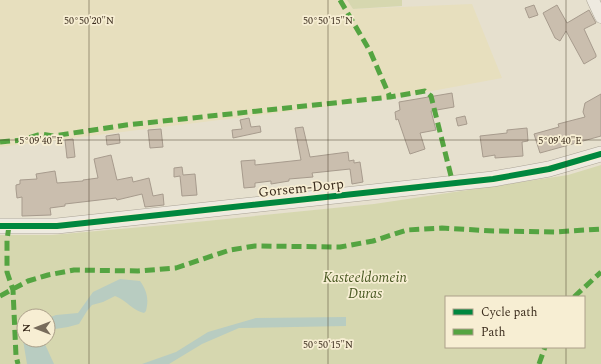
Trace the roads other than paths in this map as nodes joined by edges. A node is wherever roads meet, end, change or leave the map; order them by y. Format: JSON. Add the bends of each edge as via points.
{"nodes":[{"id":1,"x":593,"y":0,"type":"edge"},
{"id":2,"x":601,"y":16,"type":"edge"},
{"id":3,"x":601,"y":154,"type":"edge"},
{"id":4,"x":0,"y":226,"type":"edge"}],
"edges":[{"from":1,"to":2,"type":"street"},
{"from":3,"to":4,"type":"street","name":"Gorsem-Dorp","via":[[520,175],[453,184],[71,225]]}]}
